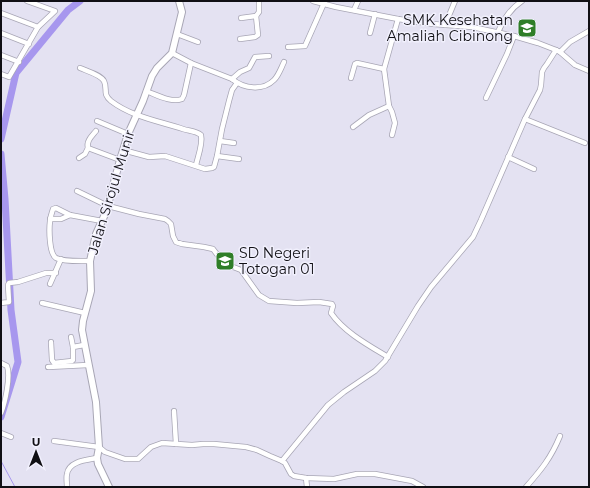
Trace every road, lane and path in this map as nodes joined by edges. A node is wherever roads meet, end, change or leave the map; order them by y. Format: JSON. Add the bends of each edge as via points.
{"nodes":[{"id":1,"x":27,"y":1,"type":"edge"},
{"id":2,"x":179,"y":1,"type":"edge"},
{"id":3,"x":259,"y":1,"type":"edge"},
{"id":4,"x":313,"y":1,"type":"edge"},
{"id":5,"x":358,"y":1,"type":"edge"},
{"id":6,"x":455,"y":1,"type":"edge"},
{"id":7,"x":522,"y":1,"type":"edge"},
{"id":8,"x":324,"y":2,"type":"edge"},
{"id":9,"x":354,"y":10,"type":"junction"},
{"id":10,"x":1,"y":13,"type":"edge"},
{"id":11,"x":375,"y":14,"type":"junction"},
{"id":12,"x":256,"y":16,"type":"junction"},
{"id":13,"x":240,"y":18,"type":"dead end"},
{"id":14,"x":398,"y":19,"type":"junction"},
{"id":15,"x":445,"y":25,"type":"junction"},
{"id":16,"x":38,"y":27,"type":"junction"},
{"id":17,"x":589,"y":31,"type":"edge"},
{"id":18,"x":498,"y":32,"type":"junction"},
{"id":19,"x":370,"y":33,"type":"dead end"},
{"id":20,"x":1,"y":34,"type":"edge"},
{"id":21,"x":178,"y":34,"type":"junction"},
{"id":22,"x":514,"y":36,"type":"junction"},
{"id":23,"x":240,"y":39,"type":"dead end"},
{"id":24,"x":198,"y":42,"type":"dead end"},
{"id":25,"x":29,"y":44,"type":"junction"},
{"id":26,"x":288,"y":47,"type":"dead end"},
{"id":27,"x":558,"y":51,"type":"junction"},
{"id":28,"x":172,"y":53,"type":"junction"},
{"id":29,"x":1,"y":55,"type":"edge"},
{"id":30,"x":269,"y":56,"type":"dead end"},
{"id":31,"x":19,"y":62,"type":"junction"},
{"id":32,"x":284,"y":62,"type":"dead end"},
{"id":33,"x":191,"y":63,"type":"junction"},
{"id":34,"x":80,"y":68,"type":"dead end"},
{"id":35,"x":384,"y":69,"type":"junction"},
{"id":36,"x":589,"y":71,"type":"edge"},
{"id":37,"x":1,"y":74,"type":"edge"},
{"id":38,"x":351,"y":78,"type":"dead end"},
{"id":39,"x":232,"y":79,"type":"junction"},
{"id":40,"x":237,"y":83,"type":"junction"},
{"id":41,"x":146,"y":91,"type":"junction"},
{"id":42,"x":486,"y":98,"type":"dead end"},
{"id":43,"x":389,"y":106,"type":"junction"},
{"id":44,"x":136,"y":114,"type":"junction"},
{"id":45,"x":525,"y":119,"type":"junction"},
{"id":46,"x":97,"y":121,"type":"dead end"},
{"id":47,"x":353,"y":127,"type":"dead end"},
{"id":48,"x":96,"y":131,"type":"dead end"},
{"id":49,"x":128,"y":134,"type":"junction"},
{"id":50,"x":392,"y":135,"type":"dead end"},
{"id":51,"x":220,"y":141,"type":"junction"},
{"id":52,"x":585,"y":142,"type":"dead end"},
{"id":53,"x":234,"y":143,"type":"dead end"},
{"id":54,"x":88,"y":148,"type":"junction"},
{"id":55,"x":123,"y":150,"type":"junction"},
{"id":56,"x":217,"y":156,"type":"junction"},
{"id":57,"x":508,"y":157,"type":"junction"},
{"id":58,"x":79,"y":158,"type":"dead end"},
{"id":59,"x":239,"y":159,"type":"dead end"},
{"id":60,"x":120,"y":160,"type":"junction"},
{"id":61,"x":196,"y":166,"type":"junction"},
{"id":62,"x":534,"y":169,"type":"dead end"},
{"id":63,"x":77,"y":191,"type":"dead end"},
{"id":64,"x":108,"y":206,"type":"junction"},
{"id":65,"x":70,"y":215,"type":"junction"},
{"id":66,"x":50,"y":219,"type":"junction"},
{"id":67,"x":102,"y":221,"type":"junction"},
{"id":68,"x":61,"y":259,"type":"junction"},
{"id":69,"x":90,"y":261,"type":"junction"},
{"id":70,"x":56,"y":273,"type":"junction"},
{"id":71,"x":50,"y":284,"type":"dead end"},
{"id":72,"x":1,"y":303,"type":"edge"},
{"id":73,"x":42,"y":304,"type":"dead end"},
{"id":74,"x":85,"y":313,"type":"junction"},
{"id":75,"x":71,"y":337,"type":"dead end"},
{"id":76,"x":51,"y":342,"type":"dead end"},
{"id":77,"x":84,"y":345,"type":"junction"},
{"id":78,"x":73,"y":347,"type":"junction"},
{"id":79,"x":388,"y":357,"type":"junction"},
{"id":80,"x":1,"y":363,"type":"edge"},
{"id":81,"x":88,"y":365,"type":"junction"},
{"id":82,"x":48,"y":367,"type":"dead end"},
{"id":83,"x":174,"y":411,"type":"dead end"},
{"id":84,"x":1,"y":413,"type":"edge"},
{"id":85,"x":1,"y":433,"type":"edge"},
{"id":86,"x":560,"y":436,"type":"dead end"},
{"id":87,"x":11,"y":437,"type":"dead end"},
{"id":88,"x":54,"y":442,"type":"dead end"},
{"id":89,"x":176,"y":444,"type":"junction"},
{"id":90,"x":99,"y":447,"type":"junction"},
{"id":91,"x":97,"y":458,"type":"junction"},
{"id":92,"x":282,"y":461,"type":"junction"},
{"id":93,"x":306,"y":478,"type":"junction"},
{"id":94,"x":67,"y":487,"type":"edge"},
{"id":95,"x":109,"y":487,"type":"edge"},
{"id":96,"x":307,"y":487,"type":"edge"},
{"id":97,"x":423,"y":487,"type":"edge"},
{"id":98,"x":526,"y":487,"type":"edge"}],
"edges":[{"from":1,"to":16,"type":"street","via":[[55,12]]},
{"from":2,"to":21,"type":"street","name":"Jalan Sirojul Munir","via":[[182,11]]},
{"from":3,"to":12,"type":"street","via":[[259,12]]},
{"from":4,"to":8,"type":"street"},
{"from":5,"to":9,"type":"street"},
{"from":6,"to":15,"type":"street"},
{"from":7,"to":18,"type":"street","via":[[504,19]]},
{"from":8,"to":9,"type":"street"},
{"from":8,"to":26,"type":"street","via":[[305,46]]},
{"from":9,"to":11,"type":"street"},
{"from":10,"to":16,"type":"street"},
{"from":11,"to":14,"type":"street"},
{"from":11,"to":19,"type":"street"},
{"from":12,"to":13,"type":"street"},
{"from":12,"to":23,"type":"street","via":[[258,35]]},
{"from":14,"to":15,"type":"street"},
{"from":14,"to":35,"type":"street"},
{"from":15,"to":18,"type":"street"},
{"from":16,"to":25,"type":"street"},
{"from":17,"to":27,"type":"street"},
{"from":18,"to":22,"type":"street"},
{"from":20,"to":25,"type":"street"},
{"from":21,"to":24,"type":"street"},
{"from":21,"to":28,"type":"street","name":"Jalan Sirojul Munir"},
{"from":22,"to":27,"type":"street"},
{"from":22,"to":42,"type":"street"},
{"from":25,"to":31,"type":"street"},
{"from":27,"to":36,"type":"street","via":[[575,65]]},
{"from":27,"to":45,"type":"street","via":[[542,72],[540,90]]},
{"from":28,"to":33,"type":"street"},
{"from":28,"to":41,"type":"street","name":"Jalan Sirojul Munir","via":[[155,71]]},
{"from":29,"to":31,"type":"street"},
{"from":30,"to":39,"type":"street","via":[[255,57],[249,68]]},
{"from":31,"to":37,"type":"street","via":[[9,77]]},
{"from":32,"to":40,"type":"street","via":[[275,79],[269,84],[252,87]]},
{"from":33,"to":39,"type":"street"},
{"from":33,"to":41,"type":"street","via":[[182,99],[168,99]]},
{"from":34,"to":44,"type":"street","via":[[104,81],[105,93],[110,101]]},
{"from":35,"to":38,"type":"street","via":[[357,63]]},
{"from":35,"to":43,"type":"street"},
{"from":39,"to":40,"type":"street"},
{"from":40,"to":51,"type":"street","via":[[229,100]]},
{"from":41,"to":44,"type":"street","name":"Jalan Sirojul Munir"},
{"from":43,"to":47,"type":"street","via":[[369,115]]},
{"from":43,"to":50,"type":"street","via":[[395,123]]},
{"from":44,"to":49,"type":"street","name":"Jalan Sirojul Munir"},
{"from":44,"to":61,"type":"street","via":[[201,134]]},
{"from":45,"to":52,"type":"street"},
{"from":45,"to":57,"type":"street"},
{"from":46,"to":49,"type":"street"},
{"from":48,"to":54,"type":"street","via":[[88,141]]},
{"from":49,"to":55,"type":"street","name":"Jalan Sirojul Munir"},
{"from":51,"to":53,"type":"street"},
{"from":51,"to":56,"type":"street"},
{"from":54,"to":58,"type":"street"},
{"from":54,"to":60,"type":"street"},
{"from":55,"to":60,"type":"street","name":"Jalan Sirojul Munir"},
{"from":55,"to":61,"type":"street","via":[[149,157],[165,156]]},
{"from":56,"to":59,"type":"street"},
{"from":56,"to":61,"type":"street","via":[[212,168]]},
{"from":57,"to":62,"type":"street"},
{"from":57,"to":79,"type":"street","via":[[472,237],[431,287]]},
{"from":60,"to":64,"type":"street","name":"Jalan Sirojul Munir"},
{"from":63,"to":64,"type":"street"},
{"from":64,"to":67,"type":"street","name":"Jalan Sirojul Munir"},
{"from":64,"to":79,"type":"street","via":[[168,221],[176,242],[214,249],[222,261],[240,270],[259,295],[268,301],[332,304],[331,313],[335,319],[356,337]]},
{"from":65,"to":66,"type":"street","via":[[61,219]]},
{"from":65,"to":66,"type":"street","via":[[55,208]]},
{"from":65,"to":67,"type":"street"},
{"from":66,"to":68,"type":"street","via":[[52,253],[54,257]]},
{"from":67,"to":69,"type":"street","name":"Jalan Sirojul Munir","via":[[96,234]]},
{"from":68,"to":69,"type":"street"},
{"from":68,"to":70,"type":"street"},
{"from":69,"to":74,"type":"street","name":"Jalan Sirojul Munir","via":[[91,291]]},
{"from":70,"to":71,"type":"street"},
{"from":70,"to":72,"type":"street","via":[[46,273],[9,283],[9,302]]},
{"from":73,"to":74,"type":"street"},
{"from":74,"to":77,"type":"street","name":"Jalan Sirojul Munir","via":[[82,330]]},
{"from":75,"to":78,"type":"street"},
{"from":76,"to":78,"type":"street","via":[[54,362],[72,361]]},
{"from":77,"to":78,"type":"street"},
{"from":77,"to":81,"type":"street","name":"Jalan Sirojul Munir"},
{"from":79,"to":92,"type":"street","via":[[375,371],[328,405]]},
{"from":80,"to":84,"type":"street","via":[[9,370],[7,395]]},
{"from":81,"to":82,"type":"street"},
{"from":81,"to":90,"type":"street","name":"Jalan Sirojul Munir","via":[[96,402]]},
{"from":83,"to":89,"type":"street"},
{"from":85,"to":87,"type":"street"},
{"from":86,"to":98,"type":"street","via":[[551,456]]},
{"from":88,"to":90,"type":"street"},
{"from":89,"to":90,"type":"street","via":[[159,443],[134,459],[125,459],[105,452]]},
{"from":89,"to":92,"type":"street","via":[[253,448]]},
{"from":90,"to":91,"type":"street","name":"Jalan Sirojul Munir"},
{"from":91,"to":94,"type":"street","via":[[71,466],[67,474]]},
{"from":91,"to":95,"type":"street","name":"Jalan Sirojul Munir"},
{"from":92,"to":93,"type":"street","via":[[291,474]]},
{"from":93,"to":96,"type":"street"},
{"from":93,"to":97,"type":"street","via":[[334,479],[357,474],[375,474],[412,481]]}]}
